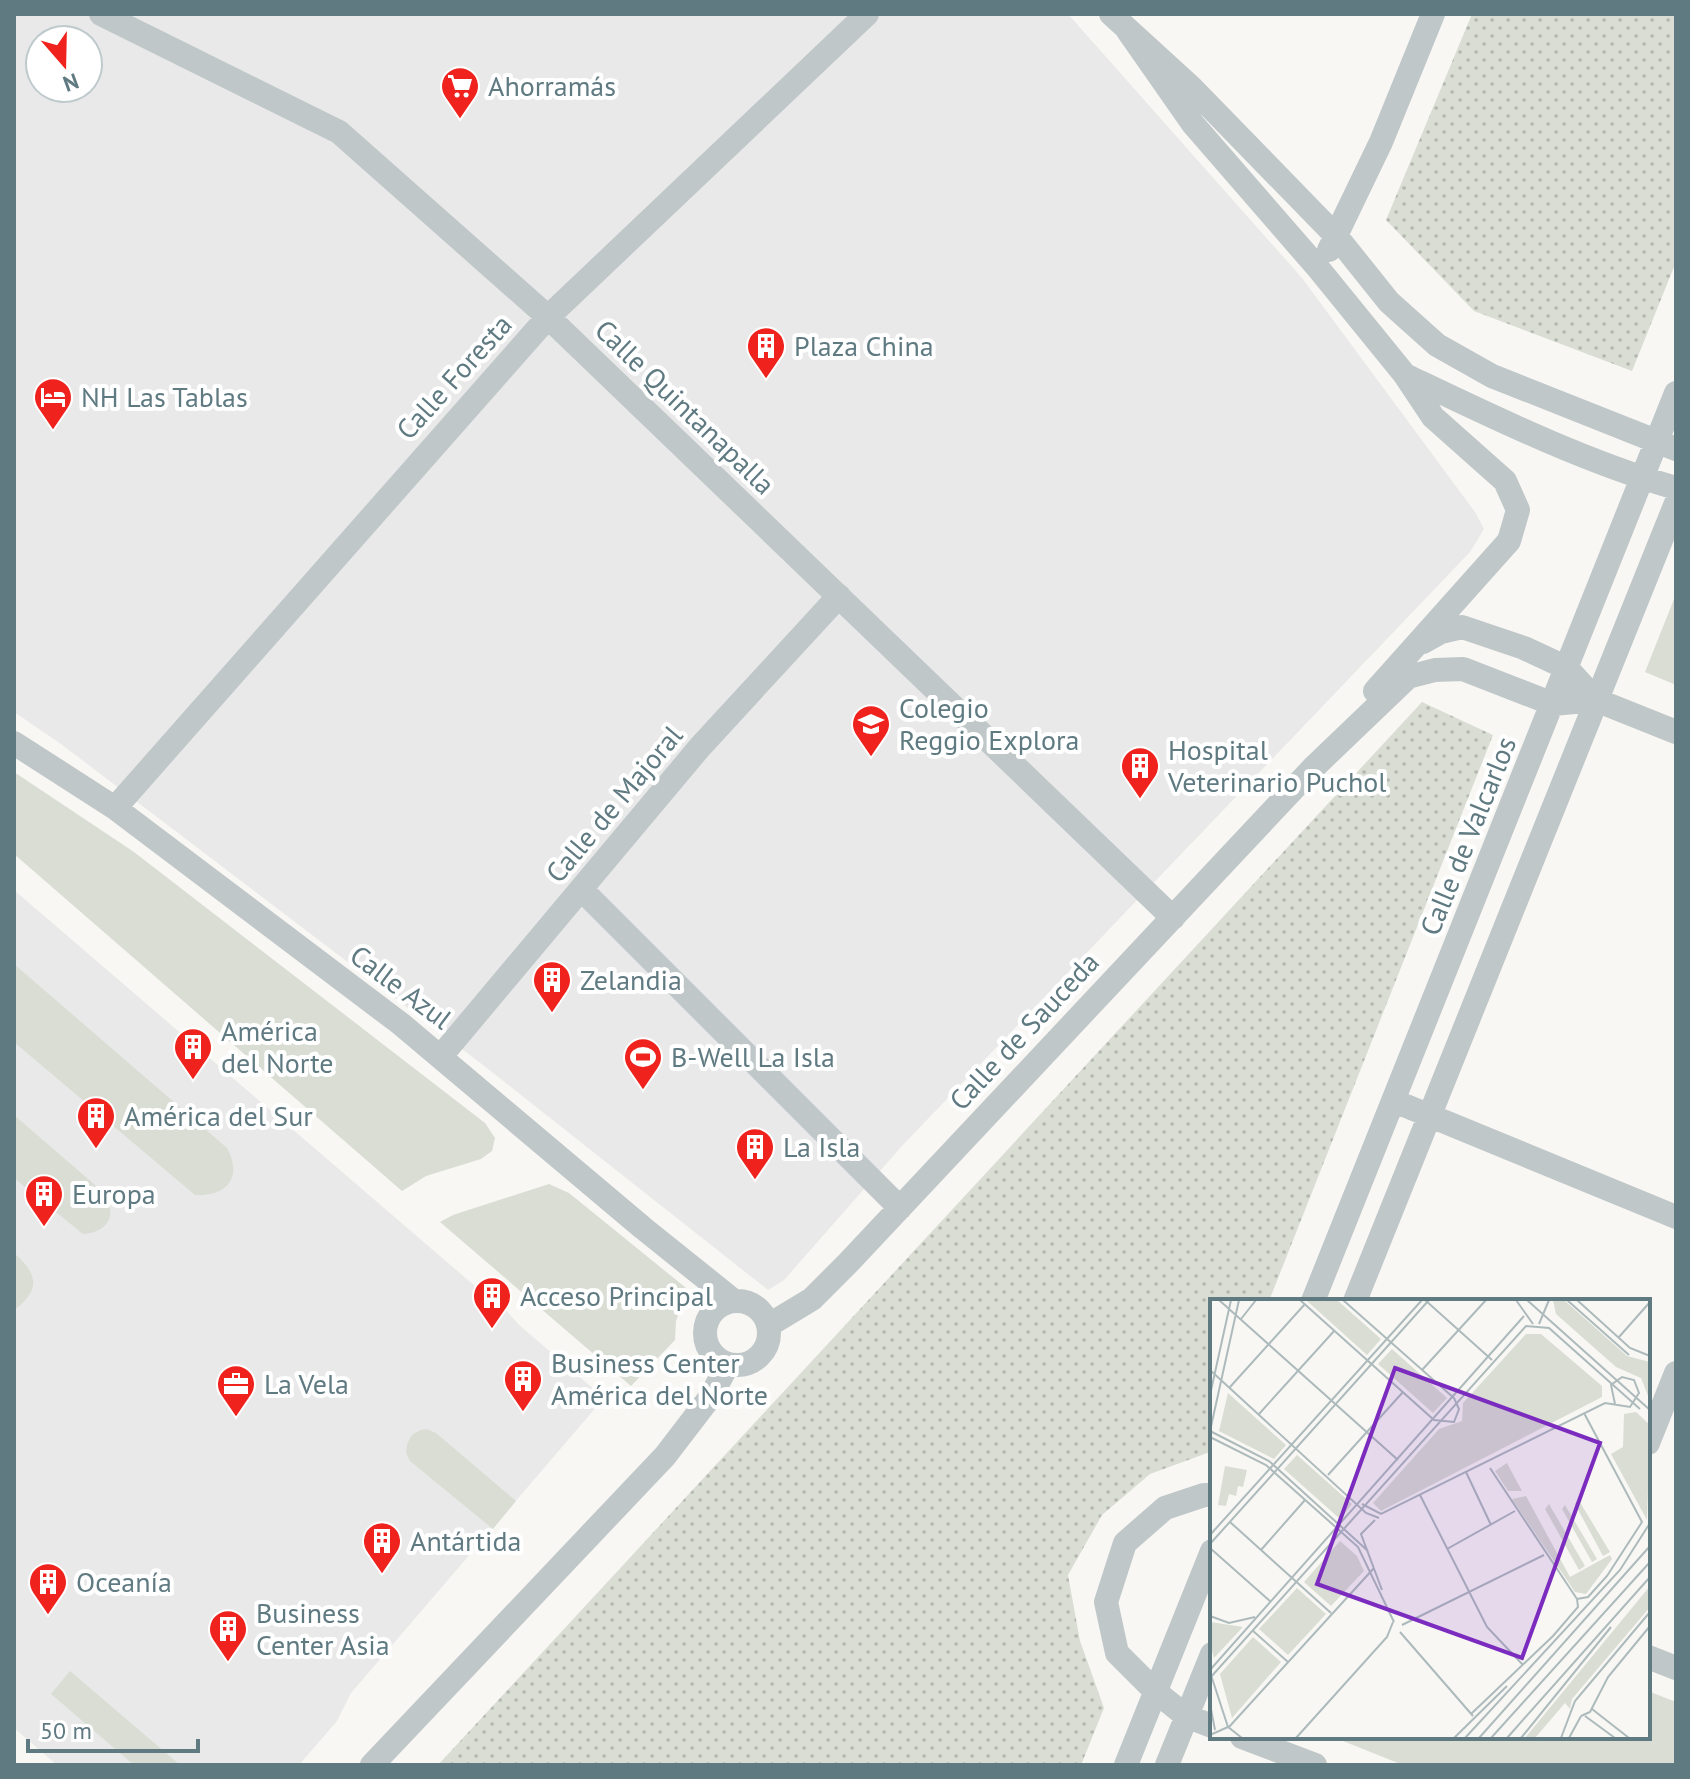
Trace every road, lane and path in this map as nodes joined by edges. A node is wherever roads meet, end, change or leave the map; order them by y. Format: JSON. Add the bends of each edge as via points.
{"nodes":[{"id":1,"x":101,"y":14,"type":"edge"},
{"id":2,"x":867,"y":14,"type":"edge"},
{"id":3,"x":1433,"y":14,"type":"edge"},
{"id":4,"x":1120,"y":23,"type":"edge"},
{"id":5,"x":1337,"y":237,"type":"junction"},
{"id":6,"x":1318,"y":268,"type":"junction"},
{"id":7,"x":548,"y":317,"type":"junction"},
{"id":8,"x":1405,"y":375,"type":"junction"},
{"id":9,"x":1676,"y":393,"type":"edge"},
{"id":10,"x":1666,"y":446,"type":"edge"},
{"id":11,"x":1643,"y":479,"type":"junction"},
{"id":12,"x":1676,"y":488,"type":"edge"},
{"id":13,"x":1676,"y":503,"type":"edge"},
{"id":14,"x":839,"y":596,"type":"junction"},
{"id":15,"x":1414,"y":647,"type":"junction"},
{"id":16,"x":1567,"y":668,"type":"junction"},
{"id":17,"x":1596,"y":700,"type":"junction"},
{"id":18,"x":1553,"y":704,"type":"junction"},
{"id":19,"x":1676,"y":732,"type":"edge"},
{"id":20,"x":14,"y":743,"type":"edge"},
{"id":21,"x":1313,"y":768,"type":"junction"},
{"id":22,"x":115,"y":808,"type":"junction"},
{"id":23,"x":581,"y":889,"type":"junction"},
{"id":24,"x":1173,"y":918,"type":"junction"},
{"id":25,"x":441,"y":1056,"type":"junction"},
{"id":26,"x":1394,"y":1101,"type":"junction"},
{"id":27,"x":1429,"y":1117,"type":"junction"},
{"id":28,"x":900,"y":1208,"type":"junction"},
{"id":29,"x":1676,"y":1217,"type":"edge"},
{"id":30,"x":1314,"y":1299,"type":"edge"},
{"id":31,"x":1356,"y":1299,"type":"edge"},
{"id":32,"x":734,"y":1301,"type":"junction"},
{"id":33,"x":769,"y":1325,"type":"junction"},
{"id":34,"x":728,"y":1364,"type":"junction"},
{"id":35,"x":1676,"y":1373,"type":"edge"},
{"id":36,"x":1650,"y":1438,"type":"edge"},
{"id":37,"x":1210,"y":1495,"type":"edge"},
{"id":38,"x":1210,"y":1556,"type":"edge"},
{"id":39,"x":1650,"y":1658,"type":"edge"},
{"id":40,"x":1210,"y":1659,"type":"edge"},
{"id":41,"x":1676,"y":1668,"type":"edge"},
{"id":42,"x":1156,"y":1692,"type":"junction"},
{"id":43,"x":1186,"y":1716,"type":"junction"},
{"id":44,"x":1210,"y":1725,"type":"edge"},
{"id":45,"x":1247,"y":1739,"type":"edge"},
{"id":46,"x":372,"y":1765,"type":"edge"},
{"id":47,"x":1126,"y":1765,"type":"edge"},
{"id":48,"x":1167,"y":1765,"type":"edge"},
{"id":49,"x":1315,"y":1765,"type":"edge"}],
"edges":[{"from":1,"to":7,"type":"street","name":"Calle Quintanapalla","via":[[339,132]]},
{"from":2,"to":7,"type":"street","name":"Calle Foresta"},
{"from":3,"to":5,"type":"street"},
{"from":4,"to":5,"type":"street","via":[[1191,87]]},
{"from":4,"to":6,"type":"street","name":"Calle de Sauceda","via":[[1193,124]]},
{"from":5,"to":6,"type":"street"},
{"from":5,"to":10,"type":"street","via":[[1389,302],[1437,345],[1492,376]]},
{"from":6,"to":8,"type":"street","name":"Calle de Sauceda"},
{"from":7,"to":14,"type":"street","name":"Calle Quintanapalla"},
{"from":7,"to":22,"type":"street","name":"Calle Foresta"},
{"from":8,"to":11,"type":"street"},
{"from":8,"to":15,"type":"street","name":"Calle de Sauceda","via":[[1433,417],[1505,481],[1518,510],[1509,541]]},
{"from":9,"to":10,"type":"street","name":"Calle de Valcarlos"},
{"from":10,"to":11,"type":"street","name":"Calle de Valcarlos"},
{"from":11,"to":12,"type":"street"},
{"from":11,"to":16,"type":"street","name":"Calle de Valcarlos"},
{"from":13,"to":17,"type":"street"},
{"from":14,"to":23,"type":"street","name":"Calle de Majoral","via":[[700,747]]},
{"from":14,"to":24,"type":"street","name":"Calle Quintanapalla"},
{"from":15,"to":16,"type":"street","name":"Calle de Sauceda","via":[[1462,627]]},
{"from":15,"to":21,"type":"street","name":"Calle de Sauceda"},
{"from":16,"to":17,"type":"street"},
{"from":16,"to":18,"type":"street","name":"Calle de Valcarlos"},
{"from":17,"to":18,"type":"street"},
{"from":17,"to":19,"type":"street"},
{"from":17,"to":27,"type":"street"},
{"from":18,"to":21,"type":"street","name":"Calle de Sauceda","via":[[1463,669],[1408,677]]},
{"from":18,"to":26,"type":"street","name":"Calle de Valcarlos"},
{"from":20,"to":22,"type":"street","name":"Calle Azul"},
{"from":21,"to":24,"type":"street","name":"Calle de Sauceda"},
{"from":22,"to":25,"type":"street","name":"Calle Azul"},
{"from":23,"to":25,"type":"street","name":"Calle de Majoral"},
{"from":23,"to":28,"type":"street"},
{"from":24,"to":28,"type":"street","name":"Calle de Sauceda"},
{"from":25,"to":32,"type":"street","name":"Calle Azul"},
{"from":26,"to":27,"type":"street"},
{"from":26,"to":30,"type":"street","name":"Calle de Valcarlos"},
{"from":27,"to":29,"type":"street"},
{"from":27,"to":31,"type":"street"},
{"from":28,"to":33,"type":"street","name":"Calle de Sauceda","via":[[812,1299]]},
{"from":32,"to":33,"type":"street","via":[[749,1303]]},
{"from":32,"to":34,"type":"street","via":[[718,1308],[705,1330],[714,1355]]},
{"from":33,"to":34,"type":"street","via":[[760,1356]]},
{"from":34,"to":46,"type":"street","via":[[711,1396],[665,1456]]},
{"from":35,"to":36,"type":"street"},
{"from":37,"to":42,"type":"street","via":[[1165,1508],[1125,1543],[1106,1602],[1117,1653]]},
{"from":38,"to":42,"type":"street"},
{"from":39,"to":41,"type":"street"},
{"from":40,"to":43,"type":"street"},
{"from":42,"to":43,"type":"street"},
{"from":42,"to":47,"type":"street"},
{"from":43,"to":44,"type":"street"},
{"from":43,"to":48,"type":"street"},
{"from":45,"to":49,"type":"street"}]}
